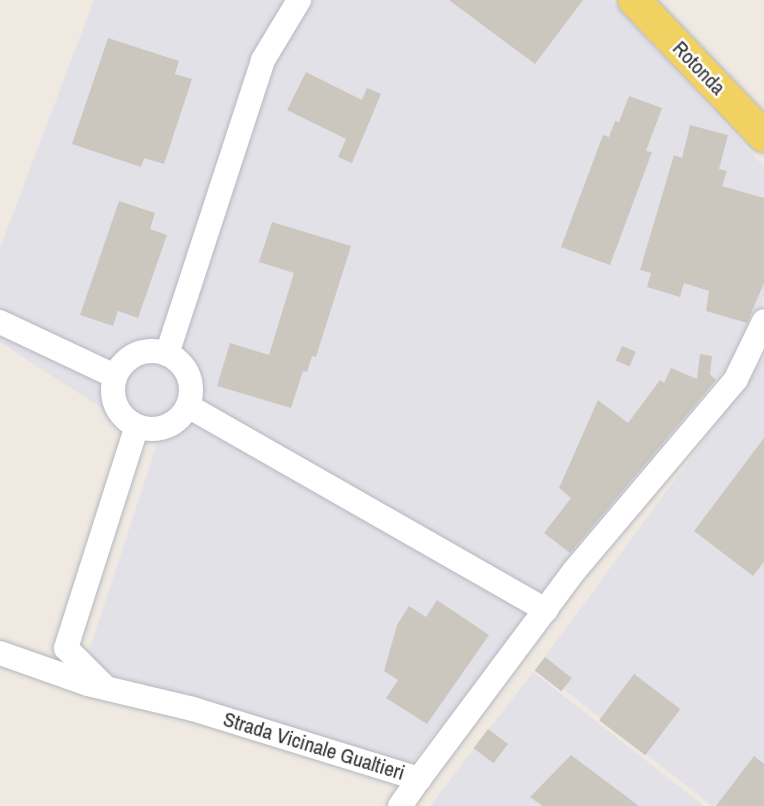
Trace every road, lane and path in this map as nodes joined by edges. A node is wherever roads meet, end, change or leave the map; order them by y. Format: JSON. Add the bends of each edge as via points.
{"nodes":[{"id":1,"x":299,"y":0,"type":"edge"},
{"id":2,"x":634,"y":0,"type":"edge"},
{"id":3,"x":764,"y":136,"type":"edge"},
{"id":4,"x":764,"y":321,"type":"edge"},
{"id":5,"x":0,"y":322,"type":"edge"},
{"id":6,"x":167,"y":354,"type":"junction"},
{"id":7,"x":115,"y":376,"type":"junction"},
{"id":8,"x":188,"y":406,"type":"junction"},
{"id":9,"x":137,"y":426,"type":"junction"},
{"id":10,"x":546,"y":610,"type":"junction"},
{"id":11,"x":0,"y":653,"type":"edge"},
{"id":12,"x":105,"y":688,"type":"junction"},
{"id":13,"x":419,"y":779,"type":"junction"},
{"id":14,"x":400,"y":806,"type":"edge"}],
"edges":[{"from":1,"to":6,"type":"street","via":[[263,60]]},
{"from":2,"to":3,"type":"main road","name":"Rotonda"},
{"from":4,"to":10,"type":"street","name":"Strada Vicinale Gualtieri","via":[[736,379]]},
{"from":5,"to":7,"type":"street"},
{"from":6,"to":7,"type":"street","via":[[143,351],[122,365]]},
{"from":6,"to":8,"type":"street","via":[[186,370],[191,394]]},
{"from":7,"to":9,"type":"street","via":[[115,402],[121,414]]},
{"from":8,"to":9,"type":"street","via":[[170,425]]},
{"from":8,"to":10,"type":"street"},
{"from":9,"to":12,"type":"street","via":[[66,648]]},
{"from":10,"to":13,"type":"street","name":"Strada Vicinale Gualtieri"},
{"from":11,"to":12,"type":"street","name":"Strada Vicinale Gualtieri"},
{"from":12,"to":13,"type":"street","name":"Strada Vicinale Gualtieri","via":[[193,709]]},
{"from":13,"to":14,"type":"street"}]}
